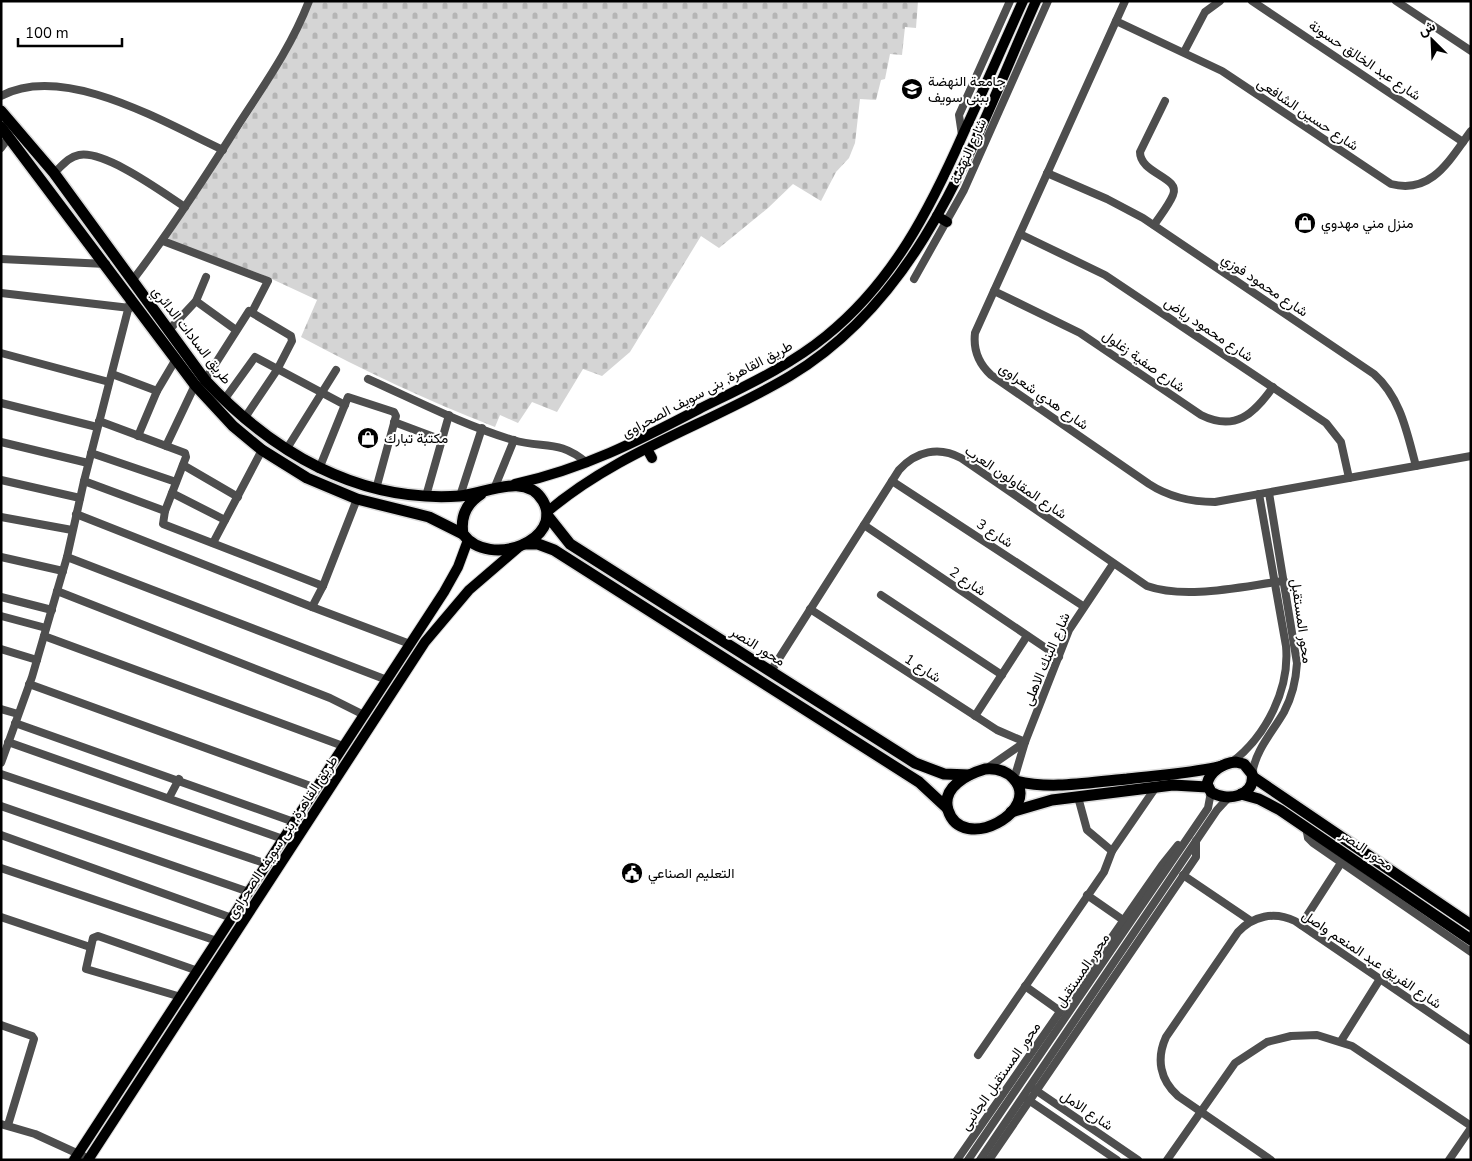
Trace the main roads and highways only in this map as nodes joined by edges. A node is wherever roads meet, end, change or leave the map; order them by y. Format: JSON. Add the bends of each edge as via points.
{"nodes":[{"id":1,"x":1023,"y":1,"type":"edge"},
{"id":2,"x":1036,"y":1,"type":"edge"},
{"id":3,"x":982,"y":92,"type":"junction"},
{"id":4,"x":993,"y":97,"type":"junction"},
{"id":5,"x":1,"y":110,"type":"edge"},
{"id":6,"x":1,"y":127,"type":"edge"},
{"id":7,"x":64,"y":187,"type":"junction"},
{"id":8,"x":53,"y":194,"type":"junction"},
{"id":9,"x":937,"y":216,"type":"junction"},
{"id":10,"x":947,"y":222,"type":"road end"},
{"id":11,"x":200,"y":382,"type":"junction"},
{"id":12,"x":509,"y":486,"type":"junction"},
{"id":13,"x":409,"y":494,"type":"junction"},
{"id":14,"x":481,"y":494,"type":"junction"},
{"id":15,"x":407,"y":511,"type":"junction"},
{"id":16,"x":547,"y":513,"type":"junction"},
{"id":17,"x":466,"y":537,"type":"junction"},
{"id":18,"x":523,"y":545,"type":"junction"},
{"id":19,"x":444,"y":592,"type":"junction"},
{"id":20,"x":458,"y":602,"type":"junction"},
{"id":21,"x":1227,"y":764,"type":"junction"},
{"id":22,"x":969,"y":775,"type":"junction"},
{"id":23,"x":1253,"y":776,"type":"junction"},
{"id":24,"x":1015,"y":780,"type":"junction"},
{"id":25,"x":1209,"y":790,"type":"junction"},
{"id":26,"x":1272,"y":790,"type":"junction"},
{"id":27,"x":1241,"y":794,"type":"junction"},
{"id":28,"x":1264,"y":801,"type":"junction"},
{"id":29,"x":947,"y":808,"type":"junction"},
{"id":30,"x":1011,"y":812,"type":"junction"},
{"id":31,"x":230,"y":921,"type":"junction"},
{"id":32,"x":1471,"y":925,"type":"edge"},
{"id":33,"x":239,"y":929,"type":"junction"},
{"id":34,"x":1471,"y":940,"type":"edge"},
{"id":35,"x":76,"y":1157,"type":"edge"},
{"id":36,"x":89,"y":1159,"type":"edge"}],
"edges":[{"from":1,"to":3,"type":"main road","name":"طريق القاهرة, بنى سويف الصحراوى"},
{"from":2,"to":4,"type":"main road","name":"طريق القاهرة, بنى سويف الصحراوى"},
{"from":3,"to":4,"type":"main road"},
{"from":3,"to":12,"type":"main road","name":"طريق القاهرة, بنى سويف الصحراوى","via":[[938,191],[908,242],[869,294],[834,330],[780,368],[624,448],[587,463]]},
{"from":4,"to":9,"type":"main road","name":"طريق القاهرة, بنى سويف الصحراوى","via":[[960,173]]},
{"from":5,"to":7,"type":"highway","name":"طريق السادات الدائري"},
{"from":6,"to":8,"type":"highway","name":"طريق السادات الدائري"},
{"from":7,"to":8,"type":"highway","via":[[57,186]]},
{"from":7,"to":11,"type":"highway","name":"طريق السادات الدائري"},
{"from":8,"to":11,"type":"highway","name":"طريق السادات الدائري","via":[[106,264],[130,303],[176,359]]},
{"from":9,"to":10,"type":"main road"},
{"from":9,"to":16,"type":"main road","name":"طريق القاهرة, بنى سويف الصحراوى","via":[[889,291],[837,344],[789,377],[650,453],[588,480]]},
{"from":11,"to":13,"type":"highway","name":"طريق السادات الدائري","via":[[244,420],[319,469],[353,484]]},
{"from":11,"to":15,"type":"highway","name":"طريق السادات الدائري","via":[[233,426],[262,450],[308,478],[357,499]]},
{"from":12,"to":14,"type":"highway"},
{"from":12,"to":16,"type":"highway","via":[[525,486],[534,491],[544,502]]},
{"from":13,"to":14,"type":"highway","name":"طريق السادات الدائري"},
{"from":13,"to":15,"type":"highway","via":[[414,502],[413,508]]},
{"from":14,"to":17,"type":"highway","via":[[466,508],[463,518]]},
{"from":15,"to":17,"type":"highway","name":"طريق السادات الدائري","via":[[441,521]]},
{"from":16,"to":18,"type":"highway","via":[[541,530]]},
{"from":16,"to":22,"type":"highway","name":"محور النصر","via":[[570,544],[915,763],[944,774]]},
{"from":17,"to":18,"type":"highway","via":[[477,546],[499,551]]},
{"from":17,"to":19,"type":"main road","name":"طريق القاهرة, بنى سويف الصحراوى","via":[[458,567]]},
{"from":18,"to":20,"type":"main road","name":"طريق القاهرة, بنى سويف الصحراوى","via":[[481,578]]},
{"from":18,"to":29,"type":"highway","name":"محور النصر","via":[[538,544],[554,550],[919,782]]},
{"from":19,"to":20,"type":"main road"},
{"from":19,"to":31,"type":"main road","name":"طريق القاهرة, بنى سويف الصحراوى"},
{"from":20,"to":33,"type":"main road","name":"طريق القاهرة, بنى سويف الصحراوى","via":[[416,656]]},
{"from":21,"to":23,"type":"highway","via":[[1244,764]]},
{"from":21,"to":24,"type":"highway","via":[[1197,771],[1060,786]]},
{"from":21,"to":25,"type":"highway","via":[[1210,775]]},
{"from":22,"to":24,"type":"highway","via":[[985,769],[999,769]]},
{"from":22,"to":29,"type":"highway","via":[[953,788]]},
{"from":23,"to":26,"type":"highway","name":"محور النصر"},
{"from":23,"to":27,"type":"highway","via":[[1250,786]]},
{"from":24,"to":30,"type":"highway","via":[[1020,795]]},
{"from":25,"to":27,"type":"highway","via":[[1228,798]]},
{"from":25,"to":30,"type":"highway","via":[[1181,784],[1043,802]]},
{"from":26,"to":28,"type":"highway"},
{"from":26,"to":32,"type":"highway","name":"محور النصر"},
{"from":27,"to":28,"type":"highway","name":"محور النصر"},
{"from":28,"to":34,"type":"highway","name":"محور النصر"},
{"from":29,"to":30,"type":"highway","via":[[956,822],[975,829],[990,826]]},
{"from":31,"to":33,"type":"main road"},
{"from":31,"to":35,"type":"main road","name":"طريق القاهرة, بنى سويف الصحراوى"},
{"from":33,"to":36,"type":"main road","name":"طريق القاهرة, بنى سويف الصحراوى"}]}
